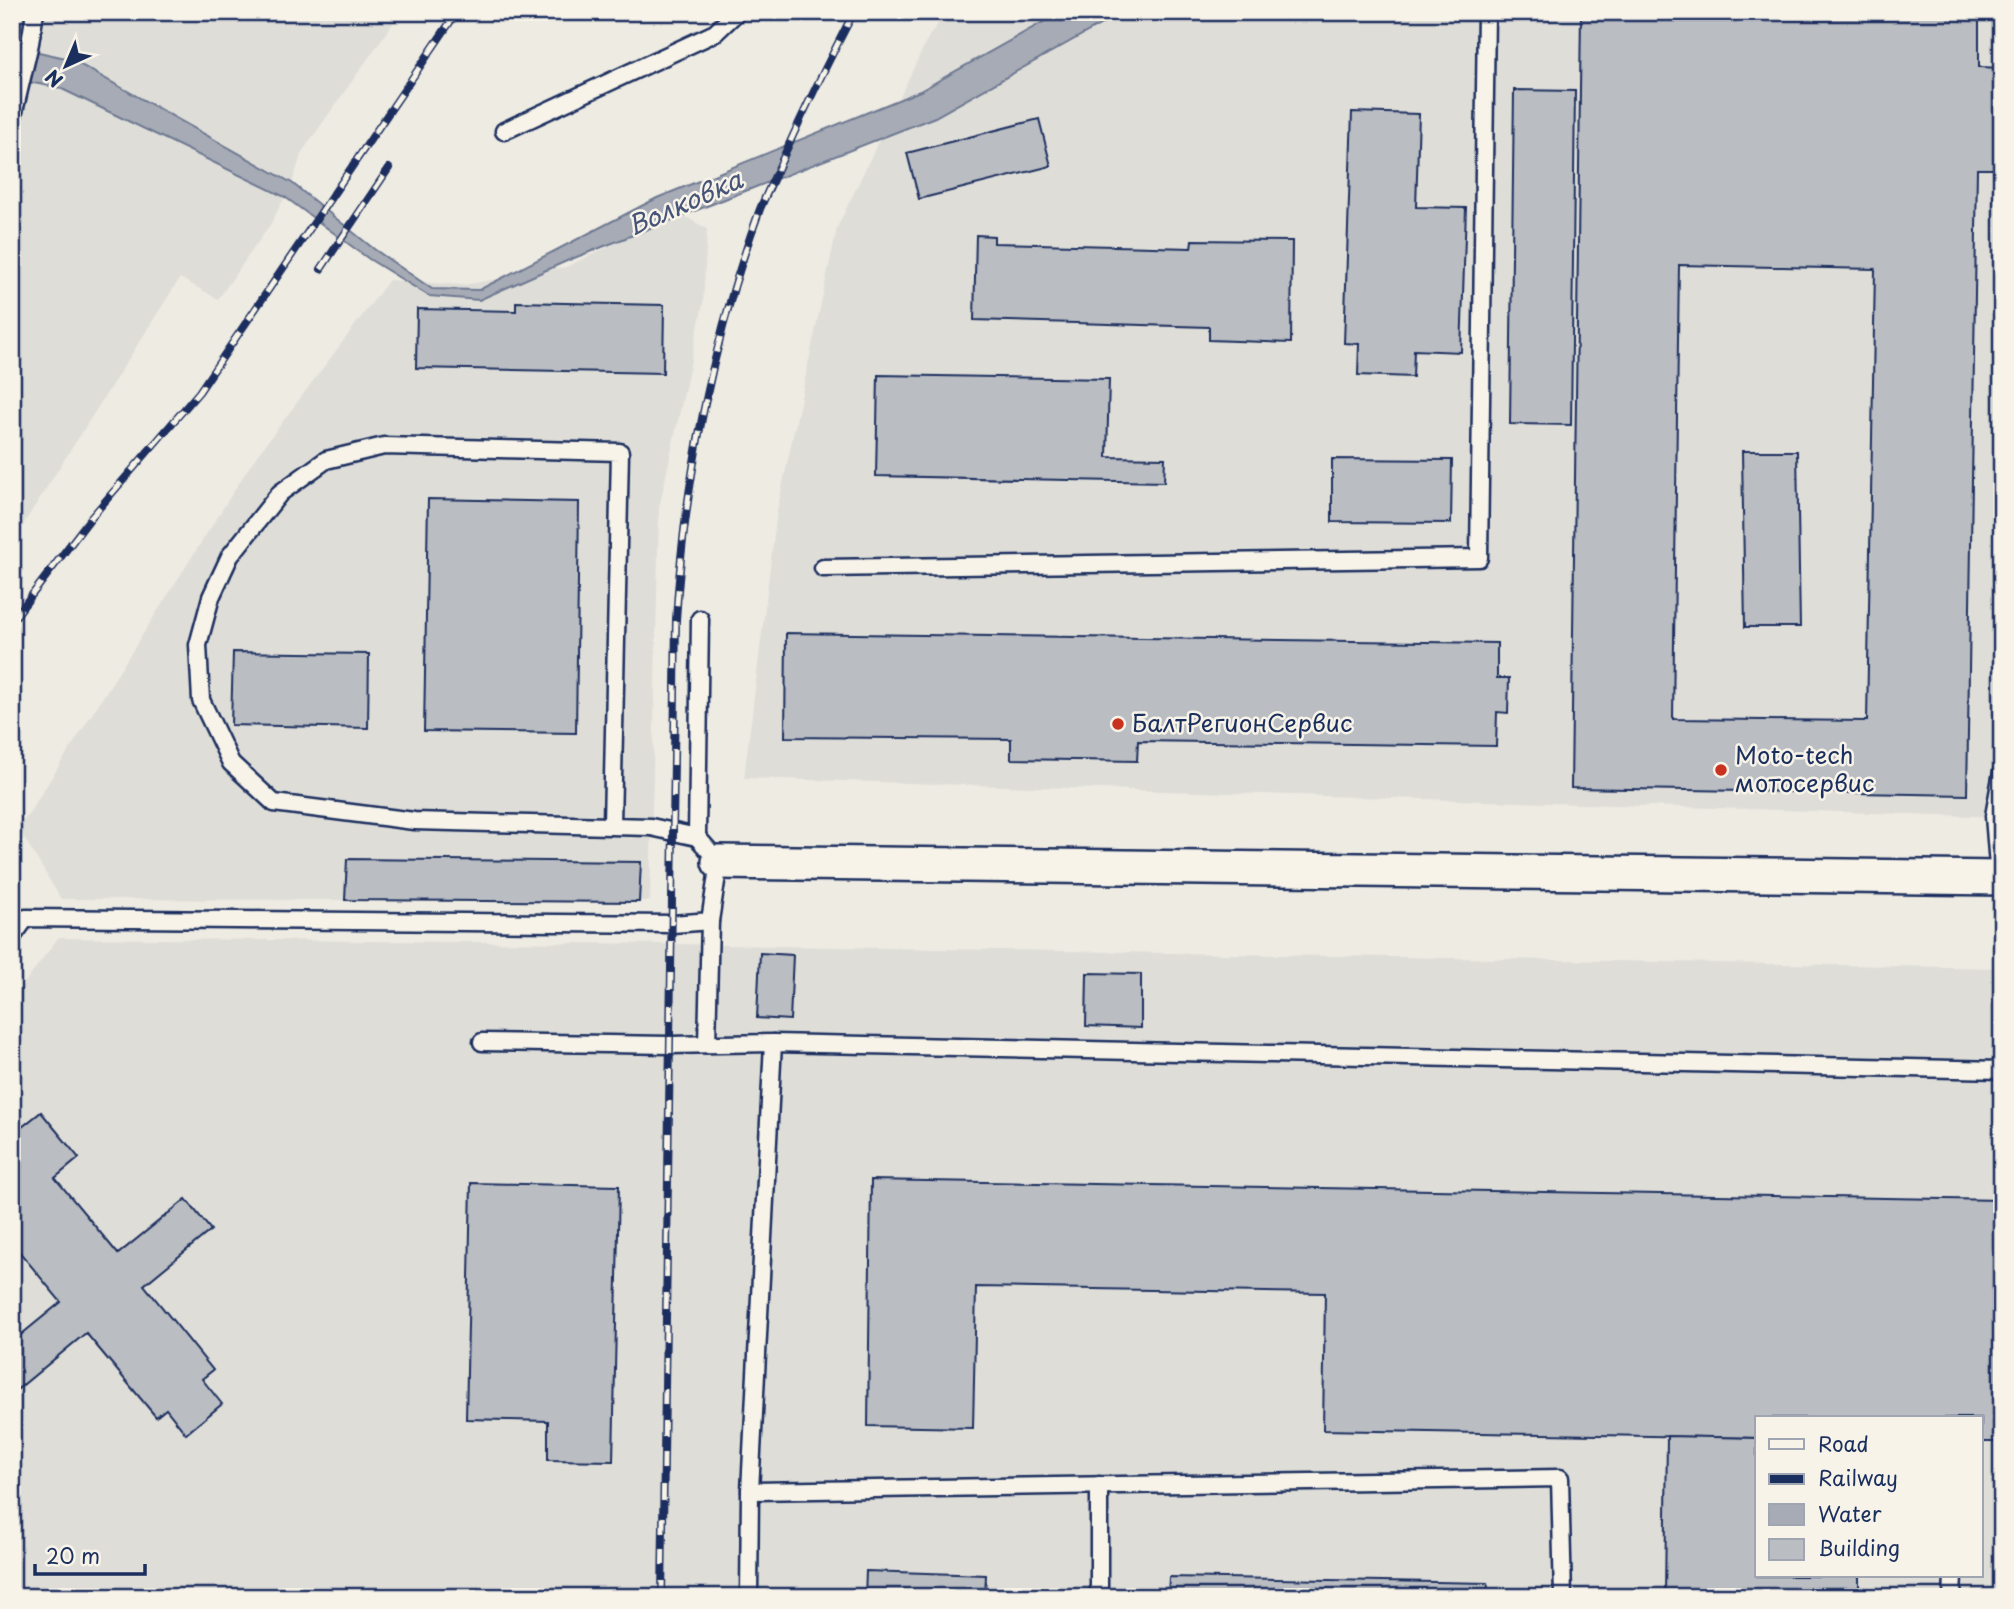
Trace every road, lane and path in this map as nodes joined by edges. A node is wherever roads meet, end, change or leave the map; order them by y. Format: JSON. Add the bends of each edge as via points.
{"nodes":[{"id":1,"x":35,"y":12,"type":"edge"},
{"id":2,"x":737,"y":12,"type":"edge"},
{"id":3,"x":1486,"y":12,"type":"edge"},
{"id":4,"x":12,"y":120,"type":"edge"},
{"id":5,"x":504,"y":131,"type":"dead end"},
{"id":6,"x":823,"y":568,"type":"dead end"},
{"id":7,"x":701,"y":619,"type":"dead end"},
{"id":8,"x":2002,"y":772,"type":"edge"},
{"id":9,"x":612,"y":825,"type":"junction"},
{"id":10,"x":697,"y":836,"type":"junction"},
{"id":11,"x":719,"y":862,"type":"junction"},
{"id":12,"x":2000,"y":878,"type":"edge"},
{"id":13,"x":710,"y":921,"type":"junction"},
{"id":14,"x":12,"y":937,"type":"edge"},
{"id":15,"x":482,"y":1042,"type":"dead end"},
{"id":16,"x":773,"y":1043,"type":"junction"},
{"id":17,"x":708,"y":1044,"type":"junction"},
{"id":18,"x":2002,"y":1070,"type":"edge"},
{"id":19,"x":1099,"y":1485,"type":"junction"},
{"id":20,"x":750,"y":1491,"type":"junction"},
{"id":21,"x":1953,"y":1578,"type":"edge"},
{"id":22,"x":749,"y":1597,"type":"edge"},
{"id":23,"x":1100,"y":1597,"type":"edge"},
{"id":24,"x":1563,"y":1597,"type":"edge"},
{"id":25,"x":1952,"y":1597,"type":"edge"}],
"edges":[{"from":1,"to":4,"type":"lane"},
{"from":2,"to":5,"type":"lane","via":[[715,33]]},
{"from":3,"to":6,"type":"lane","via":[[1479,558]]},
{"from":7,"to":10,"type":"lane"},
{"from":8,"to":12,"type":"lane","via":[[1994,816]]},
{"from":9,"to":9,"type":"lane","via":[[414,821],[274,803],[231,763],[201,700],[198,645],[211,597],[230,556],[280,493],[326,460],[384,446],[620,452]]},
{"from":9,"to":10,"type":"lane"},
{"from":10,"to":11,"type":"lane"},
{"from":11,"to":12,"type":"street"},
{"from":11,"to":13,"type":"lane"},
{"from":13,"to":14,"type":"lane","via":[[26,918]]},
{"from":13,"to":17,"type":"lane"},
{"from":15,"to":17,"type":"lane"},
{"from":16,"to":17,"type":"lane"},
{"from":16,"to":18,"type":"lane"},
{"from":16,"to":20,"type":"lane"},
{"from":19,"to":20,"type":"lane"},
{"from":19,"to":23,"type":"lane"},
{"from":19,"to":24,"type":"lane","via":[[1560,1478]]},
{"from":20,"to":22,"type":"lane"},
{"from":21,"to":25,"type":"lane"}]}
